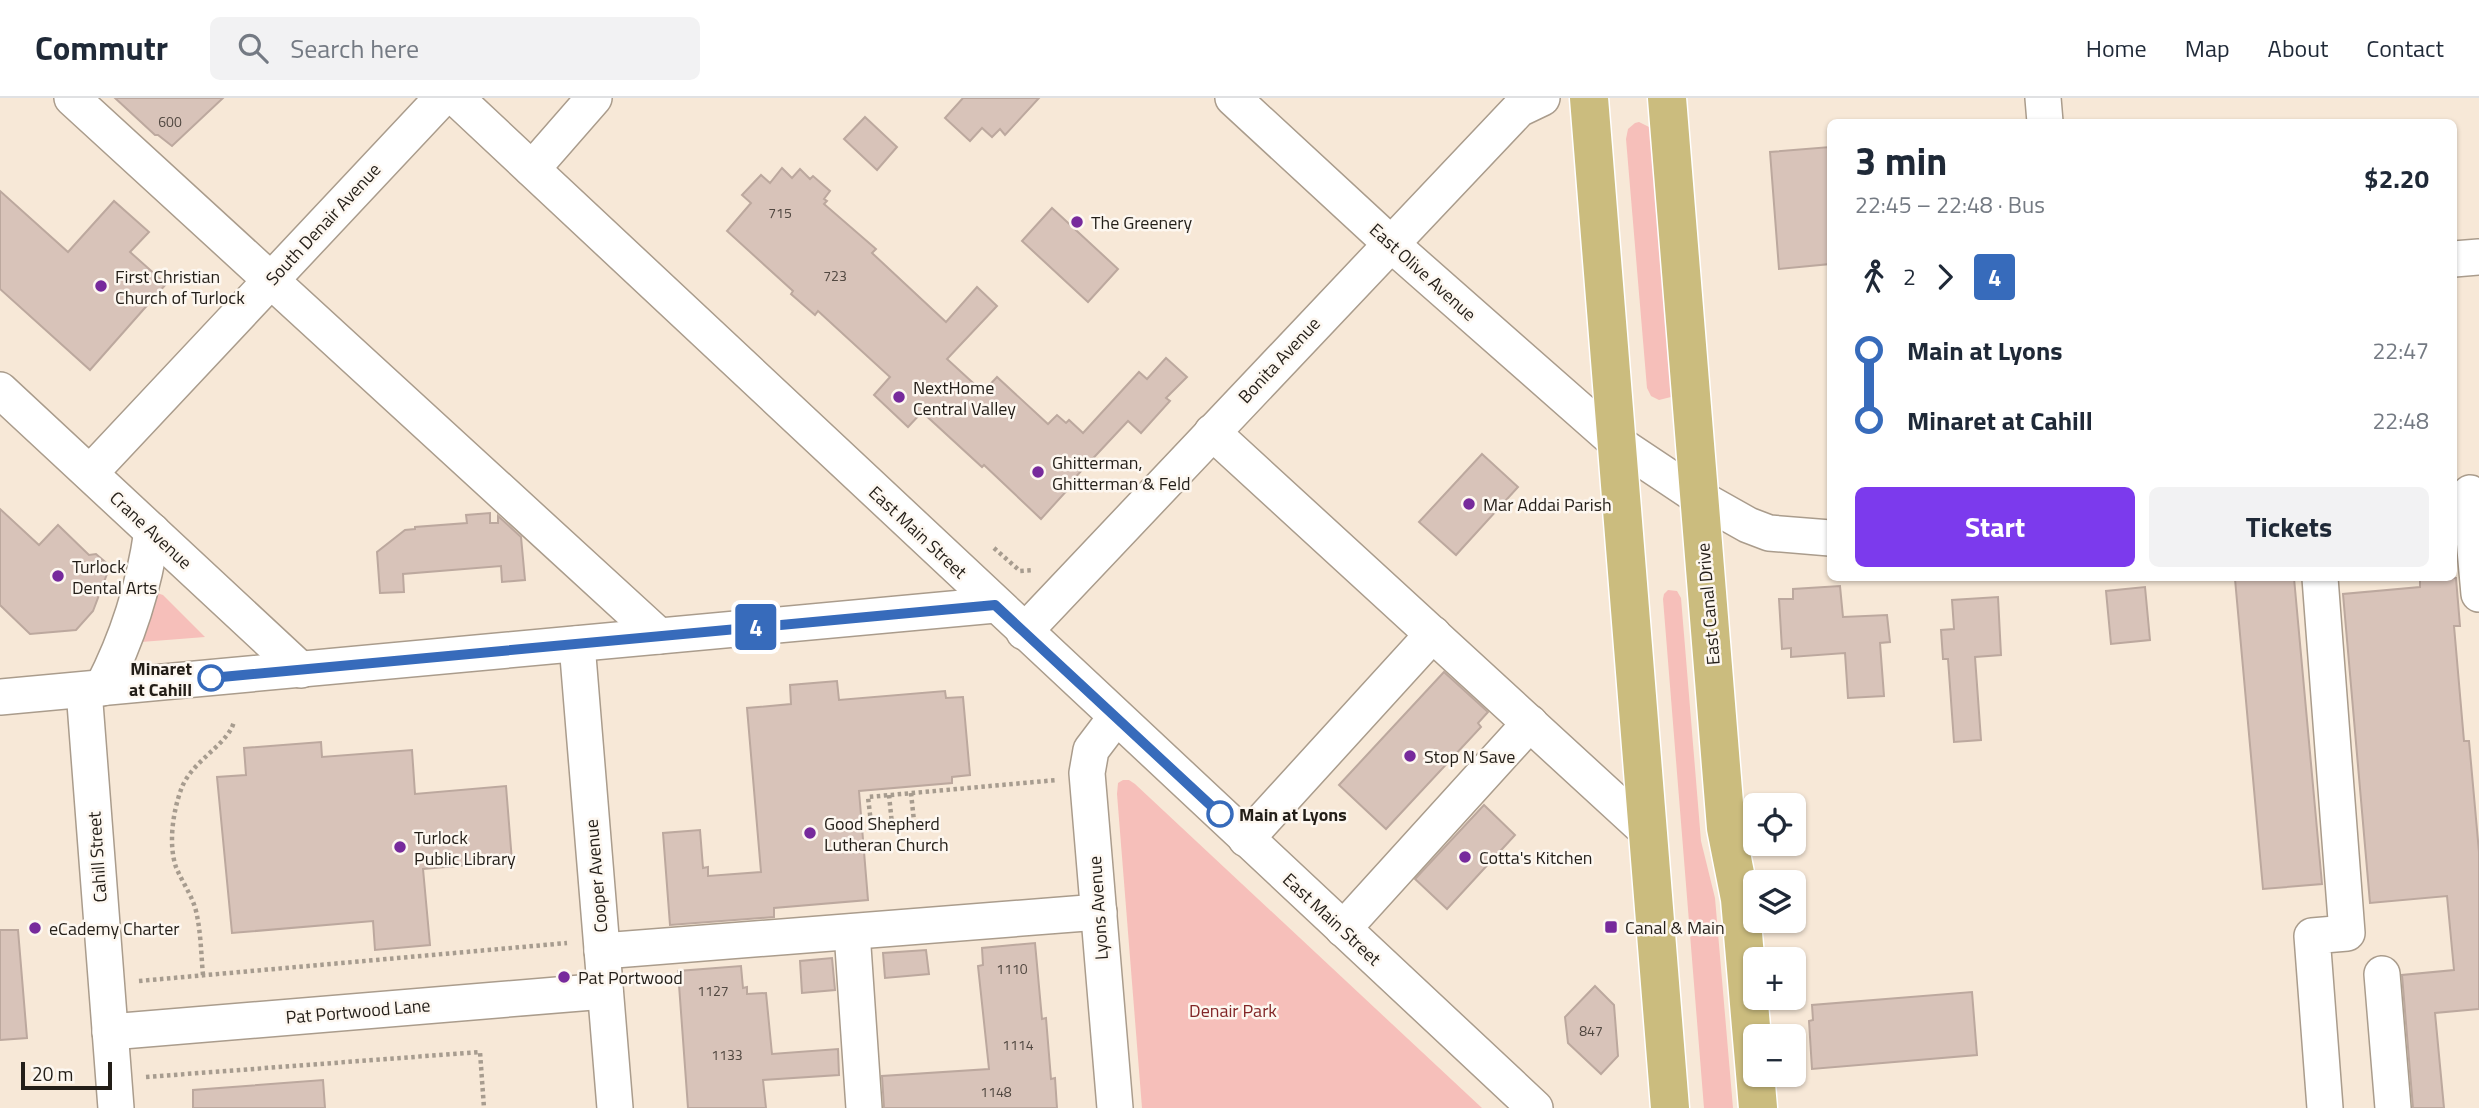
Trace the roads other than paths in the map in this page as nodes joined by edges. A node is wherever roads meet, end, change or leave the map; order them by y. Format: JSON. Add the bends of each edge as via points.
{"nodes":[{"id":1,"x":72,"y":98,"type":"edge"},
{"id":2,"x":442,"y":98,"type":"edge"},
{"id":3,"x":456,"y":98,"type":"edge"},
{"id":4,"x":594,"y":98,"type":"edge"},
{"id":5,"x":1233,"y":98,"type":"edge"},
{"id":6,"x":1542,"y":98,"type":"edge"},
{"id":7,"x":1589,"y":98,"type":"edge"},
{"id":8,"x":1667,"y":98,"type":"edge"},
{"id":9,"x":2043,"y":98,"type":"edge"},
{"id":10,"x":2045,"y":119,"type":"edge"},
{"id":11,"x":532,"y":169,"type":"junction"},
{"id":12,"x":1390,"y":243,"type":"junction"},
{"id":13,"x":2479,"y":257,"type":"edge"},
{"id":14,"x":2457,"y":260,"type":"edge"},
{"id":15,"x":270,"y":281,"type":"junction"},
{"id":16,"x":0,"y":390,"type":"edge"},
{"id":17,"x":1212,"y":432,"type":"junction"},
{"id":18,"x":1616,"y":442,"type":"junction"},
{"id":19,"x":90,"y":473,"type":"junction"},
{"id":20,"x":2468,"y":493,"type":"edge"},
{"id":21,"x":1700,"y":498,"type":"junction"},
{"id":22,"x":152,"y":531,"type":"junction"},
{"id":23,"x":1827,"y":538,"type":"edge"},
{"id":24,"x":2320,"y":581,"type":"edge"},
{"id":25,"x":2479,"y":594,"type":"edge"},
{"id":26,"x":995,"y":605,"type":"junction"},
{"id":27,"x":1024,"y":632,"type":"junction"},
{"id":28,"x":1433,"y":634,"type":"junction"},
{"id":29,"x":659,"y":636,"type":"junction"},
{"id":30,"x":577,"y":644,"type":"junction"},
{"id":31,"x":301,"y":670,"type":"junction"},
{"id":32,"x":93,"y":689,"type":"junction"},
{"id":33,"x":0,"y":697,"type":"edge"},
{"id":34,"x":1115,"y":717,"type":"junction"},
{"id":35,"x":1530,"y":723,"type":"junction"},
{"id":36,"x":1647,"y":832,"type":"junction"},
{"id":37,"x":1246,"y":839,"type":"junction"},
{"id":38,"x":1099,"y":912,"type":"junction"},
{"id":39,"x":1343,"y":929,"type":"junction"},
{"id":40,"x":852,"y":932,"type":"junction"},
{"id":41,"x":602,"y":951,"type":"junction"},
{"id":42,"x":2382,"y":974,"type":"dead end"},
{"id":43,"x":606,"y":991,"type":"junction"},
{"id":44,"x":110,"y":1032,"type":"junction"},
{"id":45,"x":117,"y":1108,"type":"edge"},
{"id":46,"x":615,"y":1108,"type":"edge"},
{"id":47,"x":864,"y":1108,"type":"edge"},
{"id":48,"x":1115,"y":1108,"type":"edge"},
{"id":49,"x":1535,"y":1108,"type":"edge"},
{"id":50,"x":1670,"y":1108,"type":"edge"},
{"id":51,"x":1758,"y":1108,"type":"edge"},
{"id":52,"x":2325,"y":1108,"type":"edge"},
{"id":53,"x":2393,"y":1108,"type":"edge"}],
"edges":[{"from":1,"to":15,"type":"street"},
{"from":2,"to":15,"type":"street","name":"South Denair Avenue"},
{"from":3,"to":11,"type":"street","name":"East Main Street"},
{"from":4,"to":11,"type":"street"},
{"from":5,"to":12,"type":"street","name":"East Olive Avenue"},
{"from":6,"to":12,"type":"street","name":"Bonita Avenue","via":[[1519,108]]},
{"from":7,"to":18,"type":"main road"},
{"from":8,"to":21,"type":"main road","name":"East Canal Drive"},
{"from":9,"to":10,"type":"street"},
{"from":11,"to":26,"type":"street","name":"East Main Street"},
{"from":12,"to":17,"type":"street","name":"Bonita Avenue"},
{"from":12,"to":18,"type":"street","name":"East Olive Avenue"},
{"from":13,"to":14,"type":"street"},
{"from":15,"to":19,"type":"street","name":"South Denair Avenue"},
{"from":15,"to":29,"type":"street"},
{"from":16,"to":19,"type":"street","name":"Crane Avenue"},
{"from":17,"to":27,"type":"street","name":"Bonita Avenue"},
{"from":17,"to":28,"type":"street"},
{"from":18,"to":21,"type":"street","name":"East Olive Avenue"},
{"from":18,"to":36,"type":"main road"},
{"from":19,"to":22,"type":"street","name":"Crane Avenue"},
{"from":20,"to":25,"type":"street"},
{"from":21,"to":23,"type":"street","name":"East Olive Avenue","via":[[1769,533]]},
{"from":21,"to":51,"type":"main road","name":"East Canal Drive","via":[[1726,828],[1740,899]]},
{"from":22,"to":31,"type":"street","name":"Crane Avenue"},
{"from":22,"to":32,"type":"street","via":[[142,590],[124,643]]},
{"from":24,"to":52,"type":"street","via":[[2347,933],[2312,936]]},
{"from":26,"to":27,"type":"street","name":"East Main Street"},
{"from":26,"to":29,"type":"street"},
{"from":27,"to":34,"type":"street","name":"East Main Street"},
{"from":28,"to":35,"type":"street"},
{"from":28,"to":37,"type":"street"},
{"from":29,"to":30,"type":"street"},
{"from":30,"to":31,"type":"street"},
{"from":30,"to":41,"type":"street","name":"Cooper Avenue"},
{"from":31,"to":32,"type":"street"},
{"from":32,"to":33,"type":"street"},
{"from":32,"to":44,"type":"street","name":"Cahill Street"},
{"from":34,"to":37,"type":"street","name":"East Main Street"},
{"from":34,"to":38,"type":"street","name":"Lyons Avenue","via":[[1094,745],[1088,763]]},
{"from":35,"to":36,"type":"street"},
{"from":35,"to":39,"type":"street"},
{"from":36,"to":50,"type":"main road"},
{"from":37,"to":39,"type":"street","name":"East Main Street"},
{"from":38,"to":40,"type":"street"},
{"from":38,"to":48,"type":"street","name":"Lyons Avenue"},
{"from":39,"to":49,"type":"street","name":"East Main Street"},
{"from":40,"to":41,"type":"street"},
{"from":40,"to":47,"type":"street"},
{"from":41,"to":43,"type":"street","name":"Cooper Avenue"},
{"from":42,"to":53,"type":"street"},
{"from":43,"to":44,"type":"street","name":"Pat Portwood Lane"},
{"from":43,"to":46,"type":"street","name":"Cooper Avenue"},
{"from":44,"to":45,"type":"street","name":"Cahill Street"}]}
